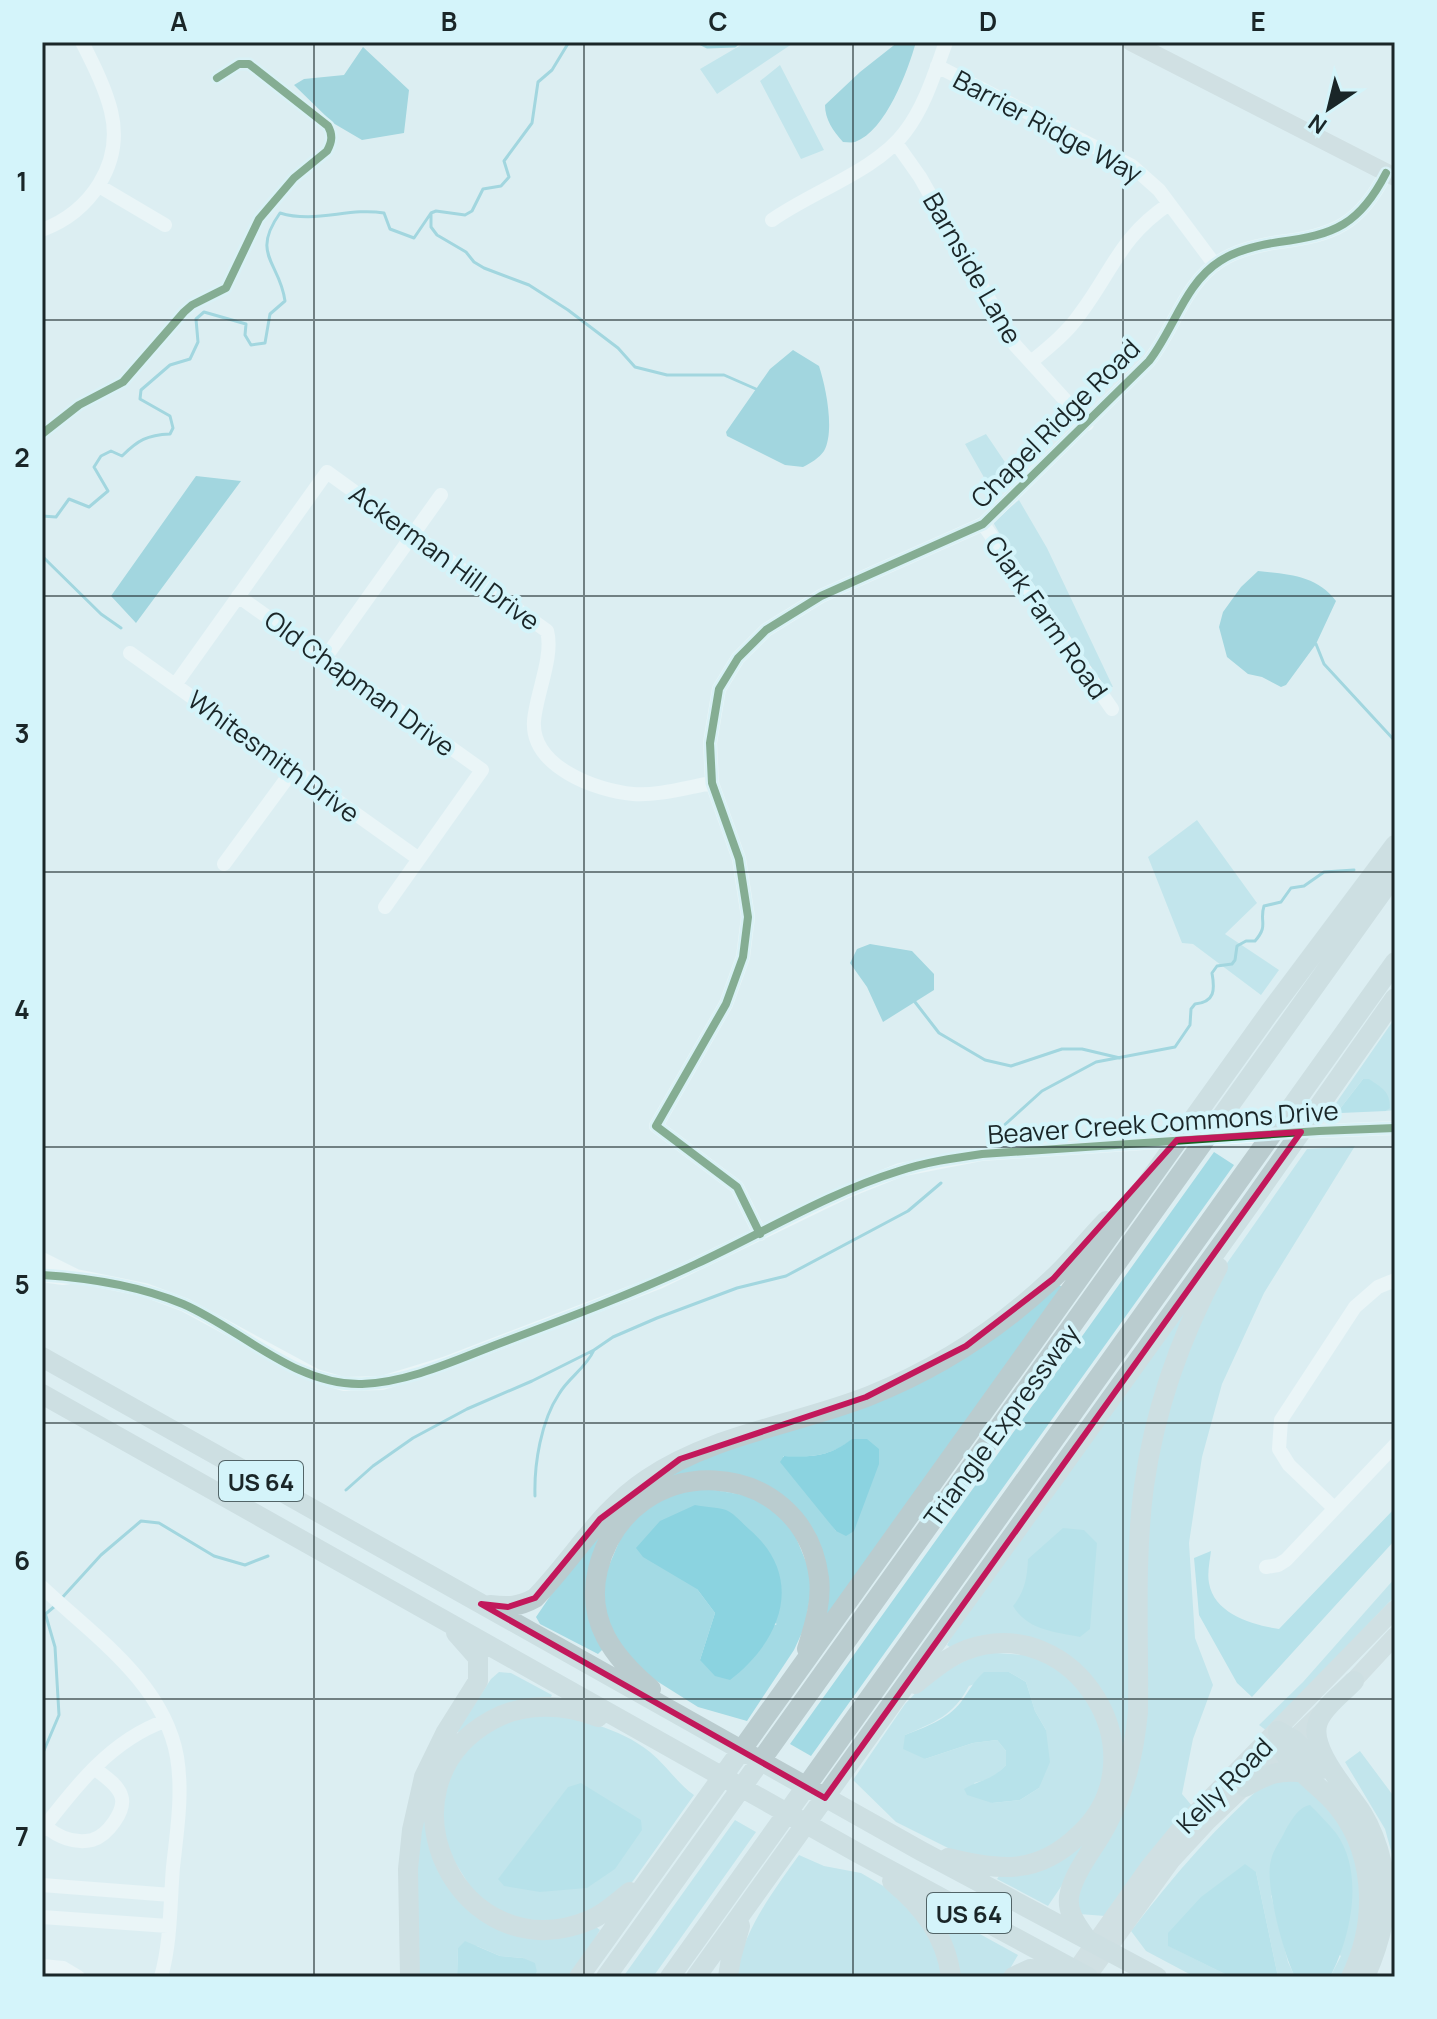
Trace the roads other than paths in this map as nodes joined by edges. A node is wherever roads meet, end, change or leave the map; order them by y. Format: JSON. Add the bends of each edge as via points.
{"nodes":[{"id":1,"x":82,"y":42,"type":"edge"},
{"id":2,"x":946,"y":42,"type":"edge"},
{"id":3,"x":1131,"y":42,"type":"edge"},
{"id":4,"x":937,"y":66,"type":"junction"},
{"id":5,"x":896,"y":143,"type":"junction"},
{"id":6,"x":1391,"y":175,"type":"edge"},
{"id":7,"x":99,"y":186,"type":"junction"},
{"id":8,"x":1169,"y":204,"type":"junction"},
{"id":9,"x":772,"y":220,"type":"dead end"},
{"id":10,"x":165,"y":225,"type":"dead end"},
{"id":11,"x":42,"y":230,"type":"edge"},
{"id":12,"x":1215,"y":265,"type":"junction"},
{"id":13,"x":1031,"y":362,"type":"junction"},
{"id":14,"x":1087,"y":424,"type":"junction"},
{"id":15,"x":441,"y":495,"type":"dead end"},
{"id":16,"x":983,"y":524,"type":"junction"},
{"id":17,"x":414,"y":534,"type":"junction"},
{"id":18,"x":238,"y":596,"type":"junction"},
{"id":19,"x":130,"y":653,"type":"dead end"},
{"id":20,"x":325,"y":658,"type":"junction"},
{"id":21,"x":175,"y":685,"type":"junction"},
{"id":22,"x":1112,"y":709,"type":"dead end"},
{"id":23,"x":293,"y":770,"type":"junction"},
{"id":24,"x":712,"y":783,"type":"junction"},
{"id":25,"x":1395,"y":845,"type":"edge"},
{"id":26,"x":419,"y":859,"type":"junction"},
{"id":27,"x":224,"y":864,"type":"dead end"},
{"id":28,"x":1395,"y":874,"type":"edge"},
{"id":29,"x":385,"y":907,"type":"dead end"},
{"id":30,"x":1395,"y":962,"type":"edge"},
{"id":31,"x":1395,"y":998,"type":"edge"},
{"id":32,"x":1395,"y":1128,"type":"edge"},
{"id":33,"x":1152,"y":1176,"type":"junction"},
{"id":34,"x":1251,"y":1203,"type":"junction"},
{"id":35,"x":760,"y":1234,"type":"junction"},
{"id":36,"x":42,"y":1259,"type":"edge"},
{"id":37,"x":42,"y":1275,"type":"edge"},
{"id":38,"x":76,"y":1276,"type":"junction"},
{"id":39,"x":1395,"y":1280,"type":"edge"},
{"id":40,"x":42,"y":1357,"type":"edge"},
{"id":41,"x":42,"y":1394,"type":"edge"},
{"id":42,"x":1395,"y":1445,"type":"edge"},
{"id":43,"x":1334,"y":1508,"type":"junction"},
{"id":44,"x":1266,"y":1567,"type":"dead end"},
{"id":45,"x":42,"y":1587,"type":"edge"},
{"id":46,"x":481,"y":1604,"type":"junction"},
{"id":47,"x":1395,"y":1609,"type":"edge"},
{"id":48,"x":442,"y":1619,"type":"junction"},
{"id":49,"x":1395,"y":1636,"type":"edge"},
{"id":50,"x":803,"y":1664,"type":"junction"},
{"id":51,"x":1354,"y":1681,"type":"junction"},
{"id":52,"x":892,"y":1704,"type":"junction"},
{"id":53,"x":684,"y":1718,"type":"junction"},
{"id":54,"x":165,"y":1721,"type":"junction"},
{"id":55,"x":647,"y":1735,"type":"junction"},
{"id":56,"x":1285,"y":1741,"type":"junction"},
{"id":57,"x":94,"y":1768,"type":"junction"},
{"id":58,"x":1306,"y":1773,"type":"junction"},
{"id":59,"x":1245,"y":1787,"type":"junction"},
{"id":60,"x":1344,"y":1788,"type":"junction"},
{"id":61,"x":43,"y":1828,"type":"edge"},
{"id":62,"x":921,"y":1851,"type":"junction"},
{"id":63,"x":858,"y":1853,"type":"junction"},
{"id":64,"x":651,"y":1877,"type":"junction"},
{"id":65,"x":42,"y":1885,"type":"edge"},
{"id":66,"x":171,"y":1895,"type":"junction"},
{"id":67,"x":746,"y":1907,"type":"junction"},
{"id":68,"x":1124,"y":1912,"type":"junction"},
{"id":69,"x":42,"y":1917,"type":"edge"},
{"id":70,"x":168,"y":1926,"type":"junction"},
{"id":71,"x":1087,"y":1940,"type":"junction"},
{"id":72,"x":42,"y":1966,"type":"edge"},
{"id":73,"x":1082,"y":1976,"type":"edge"},
{"id":74,"x":78,"y":1977,"type":"edge"},
{"id":75,"x":161,"y":1977,"type":"edge"},
{"id":76,"x":410,"y":1977,"type":"edge"},
{"id":77,"x":579,"y":1977,"type":"edge"},
{"id":78,"x":606,"y":1977,"type":"edge"},
{"id":79,"x":670,"y":1977,"type":"edge"},
{"id":80,"x":696,"y":1977,"type":"edge"},
{"id":81,"x":728,"y":1977,"type":"edge"},
{"id":82,"x":951,"y":1977,"type":"edge"},
{"id":83,"x":1013,"y":1977,"type":"edge"},
{"id":84,"x":1157,"y":1977,"type":"edge"},
{"id":85,"x":1351,"y":1977,"type":"edge"},
{"id":86,"x":1365,"y":1977,"type":"edge"}],
"edges":[{"from":1,"to":7,"type":"street","via":[[112,114],[110,160]]},
{"from":2,"to":4,"type":"street"},
{"from":3,"to":6,"type":"main road"},
{"from":4,"to":5,"type":"street","via":[[916,115]]},
{"from":4,"to":8,"type":"street","name":"Barrier Ridge Way","via":[[1132,166]]},
{"from":5,"to":9,"type":"street"},
{"from":5,"to":13,"type":"street","name":"Barnside Lane","via":[[1015,345]]},
{"from":6,"to":12,"type":"street","name":"Chapel Ridge Road","via":[[1364,209],[1336,230],[1244,250]]},
{"from":7,"to":10,"type":"street"},
{"from":7,"to":11,"type":"street","via":[[75,212]]},
{"from":8,"to":12,"type":"street","name":"Barrier Ridge Way"},
{"from":8,"to":13,"type":"street","via":[[1130,236],[1079,316]]},
{"from":12,"to":14,"type":"street","name":"Chapel Ridge Road","via":[[1192,289],[1149,361]]},
{"from":13,"to":14,"type":"street","name":"Barnside Lane"},
{"from":14,"to":16,"type":"street","name":"Chapel Ridge Road"},
{"from":15,"to":17,"type":"street"},
{"from":16,"to":22,"type":"street","name":"Clark Farm Road"},
{"from":16,"to":24,"type":"street","name":"Chapel Ridge Road","via":[[821,596],[755,639],[719,689],[710,743]]},
{"from":17,"to":18,"type":"street","name":"Ackerman Hill Drive","via":[[327,472]]},
{"from":17,"to":20,"type":"street"},
{"from":17,"to":24,"type":"street","name":"Ackerman Hill Drive","via":[[547,631],[533,724],[540,748],[556,764],[601,789],[636,794]]},
{"from":18,"to":20,"type":"street","name":"Old Chapman Drive"},
{"from":18,"to":21,"type":"street"},
{"from":19,"to":21,"type":"street","name":"Whitesmith Drive"},
{"from":20,"to":26,"type":"street","name":"Old Chapman Drive","via":[[482,770]]},
{"from":21,"to":23,"type":"street","name":"Whitesmith Drive"},
{"from":23,"to":26,"type":"street","name":"Whitesmith Drive"},
{"from":23,"to":27,"type":"street"},
{"from":24,"to":35,"type":"street","name":"Chapel Ridge Road","via":[[739,859],[748,917],[743,957],[726,1004],[656,1126],[737,1187]]},
{"from":25,"to":33,"type":"highway"},
{"from":26,"to":29,"type":"street"},
{"from":28,"to":78,"type":"highway","name":"Triangle Expressway"},
{"from":30,"to":79,"type":"highway","name":"Triangle Expressway"},
{"from":31,"to":34,"type":"highway"},
{"from":32,"to":35,"type":"street","name":"Beaver Creek Commons Drive","via":[[982,1154],[927,1163],[871,1181]]},
{"from":33,"to":46,"type":"highway","via":[[1053,1279],[966,1346],[866,1397],[680,1459],[646,1479],[600,1519],[535,1598],[508,1607]]},
{"from":33,"to":50,"type":"highway"},
{"from":34,"to":52,"type":"highway"},
{"from":34,"to":71,"type":"highway","via":[[1191,1323],[1153,1437],[1140,1530],[1138,1712],[1131,1764],[1108,1824],[1070,1892],[1069,1908]]},
{"from":35,"to":38,"type":"street","name":"Beaver Creek Commons Drive","via":[[645,1287],[382,1383],[327,1381],[185,1305],[145,1290]]},
{"from":36,"to":38,"type":"street","name":"Beaver Creek Commons Drive"},
{"from":37,"to":38,"type":"street","name":"Beaver Creek Commons Drive"},
{"from":39,"to":43,"type":"street","via":[[1355,1307],[1281,1420],[1279,1449]]},
{"from":40,"to":46,"type":"highway","number":"US 64"},
{"from":41,"to":48,"type":"highway","number":"US 64"},
{"from":42,"to":43,"type":"street"},
{"from":43,"to":44,"type":"street","via":[[1286,1560]]},
{"from":45,"to":54,"type":"street","via":[[140,1681]]},
{"from":46,"to":53,"type":"highway","number":"US 64"},
{"from":47,"to":56,"type":"main road","name":"Kelly Road"},
{"from":48,"to":55,"type":"highway","number":"US 64"},
{"from":48,"to":76,"type":"highway","via":[[478,1658],[480,1670],[471,1696],[424,1777],[408,1869]]},
{"from":49,"to":51,"type":"main road","name":"Kelly Road"},
{"from":50,"to":53,"type":"highway","via":[[816,1619],[819,1578],[813,1554],[794,1521],[767,1497],[726,1481],[705,1479],[660,1490],[636,1504],[608,1539],[596,1579],[596,1607],[616,1656]]},
{"from":50,"to":64,"type":"highway"},
{"from":51,"to":56,"type":"main road","name":"Kelly Road"},
{"from":51,"to":60,"type":"highway","via":[[1317,1726],[1321,1754]]},
{"from":52,"to":62,"type":"highway","via":[[954,1655],[1003,1644],[1026,1647],[1065,1664],[1102,1705],[1111,1730],[1114,1754],[1104,1803],[1090,1825],[1050,1858],[1021,1868],[998,1868]]},
{"from":52,"to":67,"type":"highway"},
{"from":53,"to":62,"type":"highway","number":"US 64"},
{"from":54,"to":57,"type":"street","via":[[130,1737]]},
{"from":54,"to":66,"type":"street","via":[[179,1777]]},
{"from":55,"to":63,"type":"highway","number":"US 64"},
{"from":55,"to":64,"type":"highway","via":[[588,1713],[550,1706],[500,1716],[469,1737],[447,1764],[437,1792],[434,1827],[438,1850],[455,1883],[477,1906],[515,1926],[533,1930],[576,1925],[611,1908]]},
{"from":56,"to":58,"type":"highway"},
{"from":56,"to":59,"type":"main road","name":"Kelly Road"},
{"from":56,"to":60,"type":"highway"},
{"from":56,"to":68,"type":"main road","name":"Kelly Road","via":[[1211,1794]]},
{"from":57,"to":61,"type":"street"},
{"from":57,"to":61,"type":"street","via":[[123,1802],[102,1835],[92,1840],[60,1837]]},
{"from":58,"to":59,"type":"highway","via":[[1270,1773]]},
{"from":58,"to":85,"type":"highway","via":[[1344,1815],[1364,1859],[1368,1929]]},
{"from":59,"to":68,"type":"main road","name":"Kelly Road"},
{"from":60,"to":86,"type":"highway","via":[[1369,1826],[1385,1883],[1382,1933]]},
{"from":62,"to":71,"type":"highway","number":"US 64"},
{"from":63,"to":73,"type":"highway","number":"US 64"},
{"from":63,"to":82,"type":"highway","via":[[926,1912],[947,1950]]},
{"from":64,"to":77,"type":"highway"},
{"from":65,"to":66,"type":"street"},
{"from":66,"to":70,"type":"street"},
{"from":67,"to":80,"type":"highway"},
{"from":67,"to":81,"type":"highway"},
{"from":68,"to":73,"type":"main road","name":"Kelly Road"},
{"from":69,"to":70,"type":"street"},
{"from":70,"to":75,"type":"street"},
{"from":71,"to":84,"type":"highway","number":"US 64"},
{"from":72,"to":74,"type":"street","via":[[63,1968]]},
{"from":73,"to":83,"type":"highway","via":[[1030,1969]]}]}
